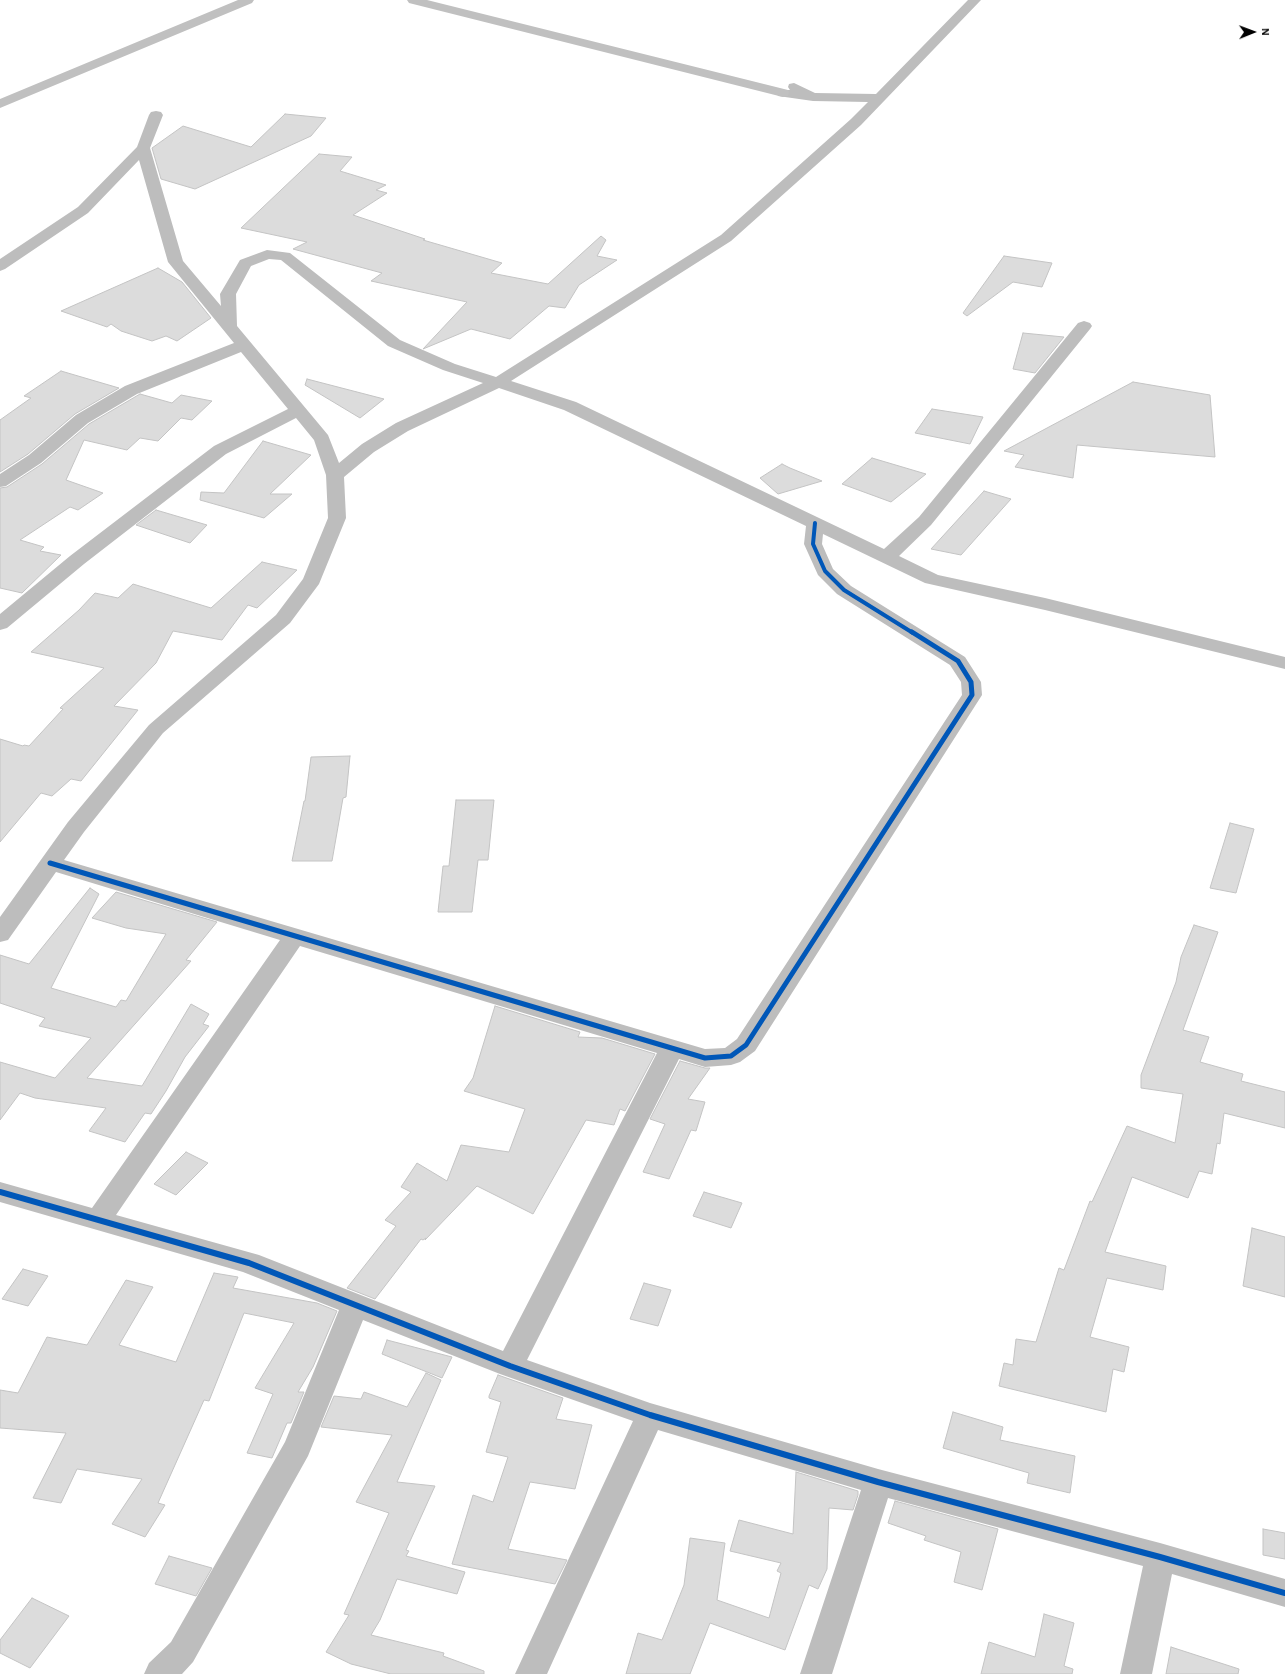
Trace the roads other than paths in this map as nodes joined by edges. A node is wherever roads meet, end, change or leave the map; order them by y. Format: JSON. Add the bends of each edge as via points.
{"nodes":[{"id":1,"x":226,"y":0,"type":"edge"},
{"id":2,"x":248,"y":0,"type":"edge"},
{"id":3,"x":413,"y":0,"type":"edge"},
{"id":4,"x":449,"y":0,"type":"edge"},
{"id":5,"x":975,"y":0,"type":"edge"},
{"id":6,"x":789,"y":90,"type":"junction"},
{"id":7,"x":0,"y":94,"type":"edge"},
{"id":8,"x":879,"y":98,"type":"junction"},
{"id":9,"x":0,"y":104,"type":"edge"},
{"id":10,"x":156,"y":115,"type":"dead end"},
{"id":11,"x":143,"y":148,"type":"junction"},
{"id":12,"x":0,"y":266,"type":"edge"},
{"id":13,"x":1084,"y":326,"type":"dead end"},
{"id":14,"x":229,"y":327,"type":"junction"},
{"id":15,"x":244,"y":345,"type":"junction"},
{"id":16,"x":497,"y":383,"type":"junction"},
{"id":17,"x":298,"y":410,"type":"junction"},
{"id":18,"x":335,"y":475,"type":"junction"},
{"id":19,"x":0,"y":482,"type":"edge"},
{"id":20,"x":816,"y":523,"type":"junction"},
{"id":21,"x":887,"y":557,"type":"junction"},
{"id":22,"x":0,"y":624,"type":"edge"},
{"id":23,"x":1285,"y":663,"type":"edge"},
{"id":24,"x":50,"y":863,"type":"junction"},
{"id":25,"x":0,"y":934,"type":"edge"},
{"id":26,"x":294,"y":936,"type":"junction"},
{"id":27,"x":672,"y":1048,"type":"junction"},
{"id":28,"x":0,"y":1192,"type":"edge"},
{"id":29,"x":98,"y":1220,"type":"junction"},
{"id":30,"x":355,"y":1305,"type":"junction"},
{"id":31,"x":510,"y":1366,"type":"junction"},
{"id":32,"x":650,"y":1415,"type":"junction"},
{"id":33,"x":878,"y":1482,"type":"junction"},
{"id":34,"x":1160,"y":1557,"type":"junction"},
{"id":35,"x":1285,"y":1593,"type":"edge"},
{"id":36,"x":160,"y":1674,"type":"edge"},
{"id":37,"x":531,"y":1674,"type":"edge"},
{"id":38,"x":816,"y":1674,"type":"edge"},
{"id":39,"x":1136,"y":1674,"type":"edge"}],
"edges":[{"from":1,"to":7,"type":"street"},
{"from":2,"to":9,"type":"street"},
{"from":3,"to":6,"type":"street"},
{"from":4,"to":6,"type":"street"},
{"from":5,"to":8,"type":"street"},
{"from":6,"to":8,"type":"street","via":[[814,97]]},
{"from":8,"to":16,"type":"street","via":[[856,122],[726,238]]},
{"from":10,"to":11,"type":"street"},
{"from":11,"to":12,"type":"street","via":[[83,210]]},
{"from":11,"to":14,"type":"street","via":[[176,262]]},
{"from":13,"to":21,"type":"street","via":[[925,521]]},
{"from":14,"to":15,"type":"street"},
{"from":14,"to":16,"type":"street","via":[[228,294],[245,263],[267,254],[285,256],[394,342],[449,367]]},
{"from":15,"to":17,"type":"street"},
{"from":15,"to":19,"type":"street","via":[[131,390],[82,419],[35,459]]},
{"from":16,"to":18,"type":"street","via":[[402,427],[368,448]]},
{"from":16,"to":20,"type":"street","via":[[570,406]]},
{"from":17,"to":18,"type":"street","via":[[322,439]]},
{"from":17,"to":22,"type":"street","via":[[220,450],[77,560]]},
{"from":18,"to":24,"type":"street","via":[[337,518],[312,580],[283,619],[156,728]]},
{"from":20,"to":21,"type":"street"},
{"from":20,"to":27,"type":"street","via":[[813,544],[825,571],[844,590],[958,661],[971,682],[972,695],[746,1045],[731,1056],[705,1058]]},
{"from":21,"to":23,"type":"street","via":[[932,579],[1046,604]]},
{"from":24,"to":25,"type":"street"},
{"from":24,"to":26,"type":"street"},
{"from":26,"to":27,"type":"street"},
{"from":26,"to":29,"type":"street"},
{"from":27,"to":31,"type":"street"},
{"from":28,"to":29,"type":"street"},
{"from":29,"to":30,"type":"street","via":[[249,1263]]},
{"from":30,"to":31,"type":"street"},
{"from":30,"to":36,"type":"street","via":[[298,1447],[182,1652]]},
{"from":31,"to":32,"type":"street"},
{"from":32,"to":33,"type":"street"},
{"from":32,"to":37,"type":"street"},
{"from":33,"to":34,"type":"street"},
{"from":33,"to":38,"type":"street"},
{"from":34,"to":35,"type":"street"},
{"from":34,"to":39,"type":"street"}]}
